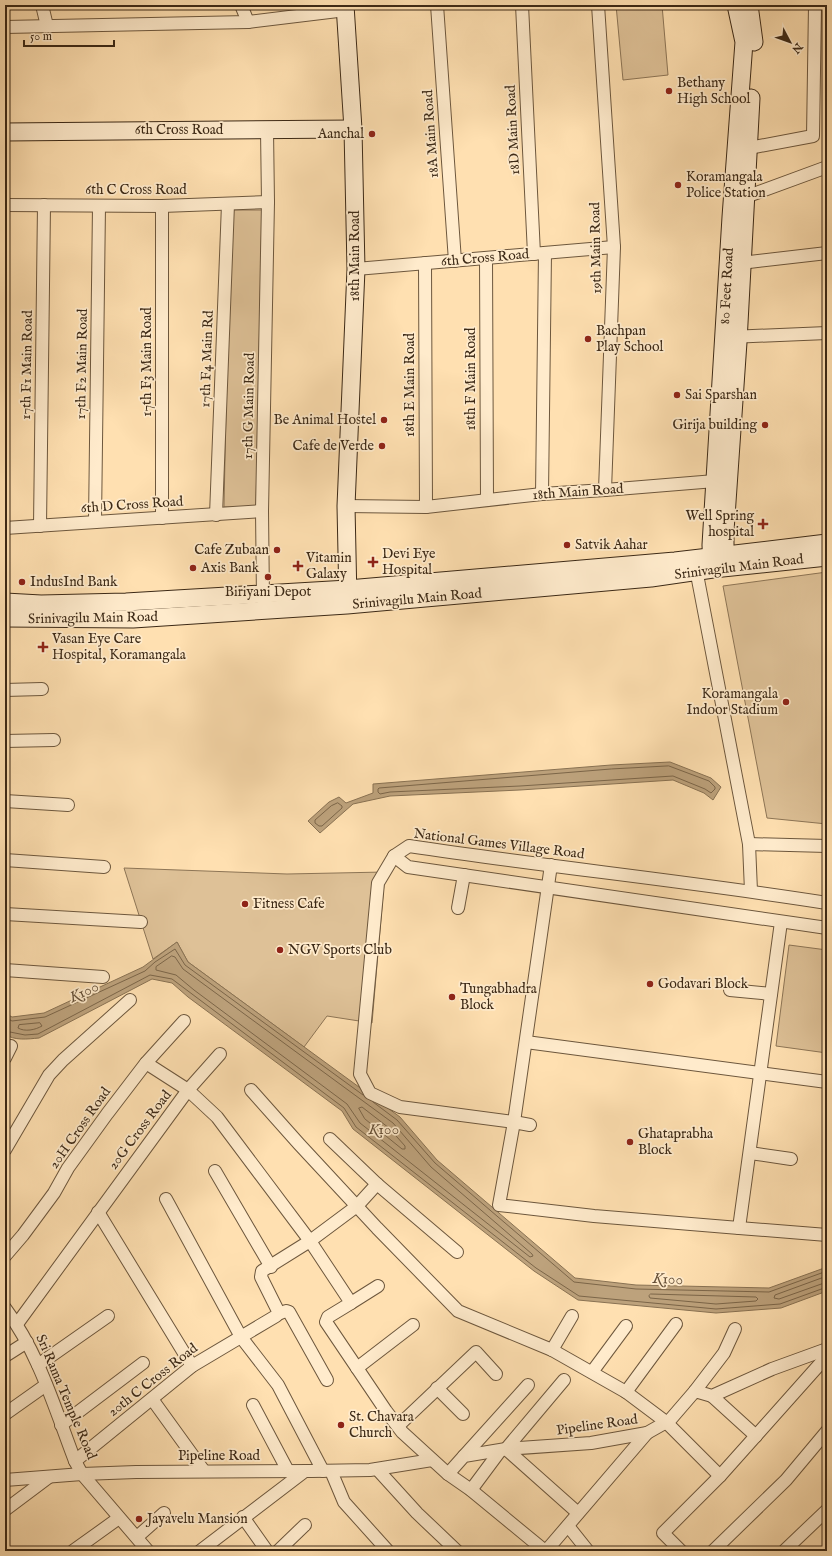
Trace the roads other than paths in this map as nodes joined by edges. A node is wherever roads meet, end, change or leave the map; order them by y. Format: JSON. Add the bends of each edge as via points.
{"nodes":[{"id":1,"x":42,"y":5,"type":"edge"},
{"id":2,"x":241,"y":5,"type":"edge"},
{"id":3,"x":437,"y":5,"type":"edge"},
{"id":4,"x":522,"y":5,"type":"edge"},
{"id":5,"x":598,"y":5,"type":"edge"},
{"id":6,"x":736,"y":5,"type":"edge"},
{"id":7,"x":749,"y":5,"type":"edge"},
{"id":8,"x":815,"y":5,"type":"edge"},
{"id":9,"x":345,"y":8,"type":"edge"},
{"id":10,"x":248,"y":22,"type":"junction"},
{"id":11,"x":47,"y":26,"type":"junction"},
{"id":12,"x":5,"y":27,"type":"edge"},
{"id":13,"x":267,"y":130,"type":"junction"},
{"id":14,"x":353,"y":130,"type":"junction"},
{"id":15,"x":5,"y":132,"type":"edge"},
{"id":16,"x":749,"y":148,"type":"junction"},
{"id":17,"x":827,"y":166,"type":"edge"},
{"id":18,"x":738,"y":200,"type":"junction"},
{"id":19,"x":268,"y":202,"type":"junction"},
{"id":20,"x":228,"y":204,"type":"junction"},
{"id":21,"x":5,"y":205,"type":"edge"},
{"id":22,"x":44,"y":205,"type":"junction"},
{"id":23,"x":99,"y":206,"type":"junction"},
{"id":24,"x":162,"y":206,"type":"junction"},
{"id":25,"x":614,"y":247,"type":"junction"},
{"id":26,"x":540,"y":254,"type":"junction"},
{"id":27,"x":827,"y":254,"type":"edge"},
{"id":28,"x":486,"y":258,"type":"junction"},
{"id":29,"x":455,"y":260,"type":"junction"},
{"id":30,"x":425,"y":263,"type":"junction"},
{"id":31,"x":741,"y":263,"type":"junction"},
{"id":32,"x":356,"y":268,"type":"junction"},
{"id":33,"x":827,"y":333,"type":"edge"},
{"id":34,"x":731,"y":337,"type":"junction"},
{"id":35,"x":715,"y":481,"type":"junction"},
{"id":36,"x":605,"y":490,"type":"junction"},
{"id":37,"x":542,"y":494,"type":"junction"},
{"id":38,"x":487,"y":500,"type":"junction"},
{"id":39,"x":346,"y":506,"type":"junction"},
{"id":40,"x":426,"y":507,"type":"junction"},
{"id":41,"x":262,"y":511,"type":"junction"},
{"id":42,"x":216,"y":515,"type":"junction"},
{"id":43,"x":162,"y":518,"type":"junction"},
{"id":44,"x":95,"y":522,"type":"junction"},
{"id":45,"x":40,"y":526,"type":"junction"},
{"id":46,"x":5,"y":528,"type":"edge"},
{"id":47,"x":827,"y":537,"type":"edge"},
{"id":48,"x":827,"y":542,"type":"edge"},
{"id":49,"x":827,"y":557,"type":"edge"},
{"id":50,"x":719,"y":562,"type":"junction"},
{"id":51,"x":695,"y":566,"type":"junction"},
{"id":52,"x":348,"y":597,"type":"junction"},
{"id":53,"x":5,"y":602,"type":"edge"},
{"id":54,"x":263,"y":602,"type":"junction"},
{"id":55,"x":5,"y":618,"type":"edge"},
{"id":56,"x":42,"y":689,"type":"dead end"},
{"id":57,"x":5,"y":690,"type":"edge"},
{"id":58,"x":54,"y":740,"type":"dead end"},
{"id":59,"x":5,"y":741,"type":"edge"},
{"id":60,"x":5,"y":801,"type":"edge"},
{"id":61,"x":68,"y":805,"type":"dead end"},
{"id":62,"x":749,"y":844,"type":"junction"},
{"id":63,"x":827,"y":846,"type":"edge"},
{"id":64,"x":394,"y":856,"type":"junction"},
{"id":65,"x":5,"y":860,"type":"edge"},
{"id":66,"x":551,"y":865,"type":"junction"},
{"id":67,"x":104,"y":867,"type":"dead end"},
{"id":68,"x":464,"y":875,"type":"junction"},
{"id":69,"x":548,"y":888,"type":"junction"},
{"id":70,"x":751,"y":891,"type":"junction"},
{"id":71,"x":827,"y":903,"type":"edge"},
{"id":72,"x":458,"y":908,"type":"dead end"},
{"id":73,"x":5,"y":914,"type":"edge"},
{"id":74,"x":140,"y":922,"type":"dead end"},
{"id":75,"x":781,"y":922,"type":"junction"},
{"id":76,"x":827,"y":928,"type":"edge"},
{"id":77,"x":5,"y":970,"type":"edge"},
{"id":78,"x":103,"y":977,"type":"dead end"},
{"id":79,"x":730,"y":990,"type":"dead end"},
{"id":80,"x":771,"y":994,"type":"junction"},
{"id":81,"x":130,"y":1000,"type":"dead end"},
{"id":82,"x":184,"y":1021,"type":"dead end"},
{"id":83,"x":526,"y":1042,"type":"junction"},
{"id":84,"x":11,"y":1046,"type":"dead end"},
{"id":85,"x":220,"y":1054,"type":"dead end"},
{"id":86,"x":5,"y":1058,"type":"edge"},
{"id":87,"x":146,"y":1062,"type":"junction"},
{"id":88,"x":760,"y":1073,"type":"junction"},
{"id":89,"x":827,"y":1082,"type":"edge"},
{"id":90,"x":188,"y":1090,"type":"junction"},
{"id":91,"x":251,"y":1090,"type":"dead end"},
{"id":92,"x":514,"y":1122,"type":"junction"},
{"id":93,"x":530,"y":1124,"type":"dead end"},
{"id":94,"x":330,"y":1139,"type":"dead end"},
{"id":95,"x":5,"y":1150,"type":"edge"},
{"id":96,"x":750,"y":1154,"type":"junction"},
{"id":97,"x":792,"y":1159,"type":"dead end"},
{"id":98,"x":215,"y":1171,"type":"dead end"},
{"id":99,"x":377,"y":1184,"type":"junction"},
{"id":100,"x":166,"y":1199,"type":"dead end"},
{"id":101,"x":357,"y":1206,"type":"junction"},
{"id":102,"x":98,"y":1212,"type":"junction"},
{"id":103,"x":739,"y":1228,"type":"junction"},
{"id":104,"x":827,"y":1235,"type":"edge"},
{"id":105,"x":310,"y":1241,"type":"junction"},
{"id":106,"x":457,"y":1252,"type":"dead end"},
{"id":107,"x":5,"y":1256,"type":"edge"},
{"id":108,"x":271,"y":1267,"type":"junction"},
{"id":109,"x":378,"y":1286,"type":"dead end"},
{"id":110,"x":351,"y":1303,"type":"junction"},
{"id":111,"x":5,"y":1308,"type":"edge"},
{"id":112,"x":278,"y":1314,"type":"junction"},
{"id":113,"x":108,"y":1316,"type":"dead end"},
{"id":114,"x":572,"y":1316,"type":"dead end"},
{"id":115,"x":17,"y":1324,"type":"junction"},
{"id":116,"x":676,"y":1324,"type":"dead end"},
{"id":117,"x":413,"y":1325,"type":"dead end"},
{"id":118,"x":626,"y":1326,"type":"dead end"},
{"id":119,"x":735,"y":1329,"type":"dead end"},
{"id":120,"x":241,"y":1337,"type":"junction"},
{"id":121,"x":28,"y":1342,"type":"junction"},
{"id":122,"x":827,"y":1349,"type":"edge"},
{"id":123,"x":552,"y":1350,"type":"junction"},
{"id":124,"x":5,"y":1356,"type":"edge"},
{"id":125,"x":827,"y":1356,"type":"edge"},
{"id":126,"x":143,"y":1363,"type":"dead end"},
{"id":127,"x":38,"y":1365,"type":"junction"},
{"id":128,"x":192,"y":1366,"type":"junction"},
{"id":129,"x":357,"y":1368,"type":"junction"},
{"id":130,"x":592,"y":1372,"type":"junction"},
{"id":131,"x":496,"y":1374,"type":"dead end"},
{"id":132,"x":327,"y":1380,"type":"dead end"},
{"id":133,"x":564,"y":1380,"type":"dead end"},
{"id":134,"x":528,"y":1385,"type":"dead end"},
{"id":135,"x":46,"y":1386,"type":"junction"},
{"id":136,"x":437,"y":1388,"type":"junction"},
{"id":137,"x":695,"y":1391,"type":"junction"},
{"id":138,"x":626,"y":1392,"type":"junction"},
{"id":139,"x":712,"y":1396,"type":"junction"},
{"id":140,"x":152,"y":1399,"type":"junction"},
{"id":141,"x":253,"y":1405,"type":"dead end"},
{"id":142,"x":5,"y":1414,"type":"edge"},
{"id":143,"x":463,"y":1414,"type":"dead end"},
{"id":144,"x":666,"y":1422,"type":"junction"},
{"id":145,"x":61,"y":1425,"type":"junction"},
{"id":146,"x":398,"y":1426,"type":"junction"},
{"id":147,"x":827,"y":1431,"type":"edge"},
{"id":148,"x":647,"y":1433,"type":"junction"},
{"id":149,"x":756,"y":1436,"type":"junction"},
{"id":150,"x":503,"y":1450,"type":"junction"},
{"id":151,"x":464,"y":1456,"type":"junction"},
{"id":152,"x":432,"y":1460,"type":"junction"},
{"id":153,"x":75,"y":1461,"type":"junction"},
{"id":154,"x":377,"y":1469,"type":"junction"},
{"id":155,"x":204,"y":1471,"type":"junction"},
{"id":156,"x":288,"y":1471,"type":"junction"},
{"id":157,"x":305,"y":1471,"type":"junction"},
{"id":158,"x":327,"y":1471,"type":"junction"},
{"id":159,"x":82,"y":1474,"type":"junction"},
{"id":160,"x":448,"y":1474,"type":"junction"},
{"id":161,"x":720,"y":1476,"type":"junction"},
{"id":162,"x":48,"y":1477,"type":"junction"},
{"id":163,"x":5,"y":1480,"type":"edge"},
{"id":164,"x":471,"y":1490,"type":"junction"},
{"id":165,"x":5,"y":1510,"type":"edge"},
{"id":166,"x":827,"y":1510,"type":"edge"},
{"id":167,"x":164,"y":1513,"type":"dead end"},
{"id":168,"x":578,"y":1513,"type":"junction"},
{"id":169,"x":243,"y":1517,"type":"junction"},
{"id":170,"x":120,"y":1518,"type":"junction"},
{"id":171,"x":305,"y":1525,"type":"dead end"},
{"id":172,"x":568,"y":1526,"type":"junction"},
{"id":173,"x":141,"y":1546,"type":"edge"},
{"id":174,"x":73,"y":1551,"type":"edge"},
{"id":175,"x":200,"y":1551,"type":"edge"},
{"id":176,"x":267,"y":1551,"type":"edge"},
{"id":177,"x":278,"y":1551,"type":"edge"},
{"id":178,"x":388,"y":1551,"type":"edge"},
{"id":179,"x":457,"y":1551,"type":"edge"},
{"id":180,"x":546,"y":1551,"type":"edge"},
{"id":181,"x":588,"y":1551,"type":"edge"},
{"id":182,"x":681,"y":1551,"type":"edge"},
{"id":183,"x":713,"y":1551,"type":"edge"},
{"id":184,"x":784,"y":1551,"type":"edge"}],
"edges":[{"from":1,"to":11,"type":"street"},
{"from":2,"to":10,"type":"street"},
{"from":3,"to":29,"type":"street","name":"18A Main Road"},
{"from":4,"to":26,"type":"street","name":"18D Main Road"},
{"from":5,"to":25,"type":"street","name":"19th Main Road"},
{"from":6,"to":18,"type":"main road","name":"80 Feet Road","via":[[744,42]]},
{"from":7,"to":16,"type":"main road","name":"80 Feet Road","via":[[754,38]]},
{"from":8,"to":16,"type":"street","via":[[813,136]]},
{"from":9,"to":10,"type":"street"},
{"from":9,"to":14,"type":"main road","name":"18th Main Road"},
{"from":10,"to":11,"type":"street"},
{"from":11,"to":12,"type":"street"},
{"from":13,"to":14,"type":"main road","name":"6th Cross Road"},
{"from":13,"to":15,"type":"main road","name":"6th Cross Road"},
{"from":13,"to":19,"type":"street","name":"17th G Main Road"},
{"from":14,"to":32,"type":"main road","name":"18th Main Road"},
{"from":16,"to":18,"type":"main road","name":"80 Feet Road"},
{"from":17,"to":18,"type":"street"},
{"from":18,"to":31,"type":"main road","name":"80 Feet Road"},
{"from":18,"to":34,"type":"main road","name":"80 Feet Road"},
{"from":19,"to":20,"type":"street","name":"6th C Cross Road"},
{"from":19,"to":41,"type":"street","name":"17th G Main Road"},
{"from":20,"to":24,"type":"street","name":"6th C Cross Road"},
{"from":20,"to":42,"type":"street","name":"17th F4 Main Rd"},
{"from":21,"to":22,"type":"street","name":"6th C Cross Road"},
{"from":22,"to":23,"type":"street","name":"6th C Cross Road"},
{"from":22,"to":45,"type":"street","name":"17th F1 Main Road"},
{"from":23,"to":24,"type":"street","name":"6th C Cross Road"},
{"from":23,"to":44,"type":"street","name":"17th F2 Main Road"},
{"from":24,"to":43,"type":"street","name":"17th F3 Main Road"},
{"from":25,"to":26,"type":"street","name":"6th Cross Road"},
{"from":25,"to":36,"type":"street","name":"19th Main Road"},
{"from":26,"to":28,"type":"street","name":"6th Cross Road"},
{"from":26,"to":37,"type":"street","name":"18D Main Road"},
{"from":27,"to":31,"type":"street"},
{"from":28,"to":29,"type":"street","name":"6th Cross Road"},
{"from":28,"to":38,"type":"street","name":"18th F Main Road"},
{"from":29,"to":30,"type":"street","name":"6th Cross Road"},
{"from":30,"to":32,"type":"street","name":"6th Cross Road"},
{"from":30,"to":40,"type":"street","name":"18th E Main Road"},
{"from":31,"to":34,"type":"main road","name":"80 Feet Road"},
{"from":32,"to":39,"type":"main road","name":"18th Main Road"},
{"from":33,"to":34,"type":"street"},
{"from":34,"to":35,"type":"main road","name":"80 Feet Road"},
{"from":34,"to":50,"type":"main road","name":"80 Feet Road","via":[[725,531]]},
{"from":35,"to":36,"type":"street","name":"18th Main Road"},
{"from":35,"to":50,"type":"main road","name":"80 Feet Road","via":[[711,545]]},
{"from":36,"to":37,"type":"street","name":"18th Main Road"},
{"from":37,"to":38,"type":"street","name":"18th Main Road"},
{"from":38,"to":40,"type":"street","name":"18th Main Road"},
{"from":39,"to":40,"type":"street","name":"18th Main Road"},
{"from":39,"to":52,"type":"main road","name":"18th Main Road"},
{"from":41,"to":42,"type":"street","name":"6th D Cross Road"},
{"from":41,"to":54,"type":"street","name":"17th G Main Road"},
{"from":42,"to":43,"type":"street","name":"6th D Cross Road"},
{"from":43,"to":44,"type":"street","name":"6th D Cross Road"},
{"from":44,"to":45,"type":"street","name":"6th D Cross Road"},
{"from":45,"to":46,"type":"street","name":"6th D Cross Road"},
{"from":47,"to":48,"type":"street"},
{"from":48,"to":50,"type":"main road","name":"Srinivagilu Main Road"},
{"from":49,"to":50,"type":"main road","name":"Srinivagilu Main Road"},
{"from":50,"to":51,"type":"main road","name":"Srinivagilu Main Road"},
{"from":51,"to":52,"type":"main road","name":"Srinivagilu Main Road","via":[[651,578]]},
{"from":51,"to":62,"type":"street"},
{"from":52,"to":54,"type":"main road","name":"Srinivagilu Main Road"},
{"from":53,"to":54,"type":"main road","name":"Srinivagilu Main Road"},
{"from":54,"to":55,"type":"main road","name":"Srinivagilu Main Road","via":[[133,619]]},
{"from":56,"to":57,"type":"street"},
{"from":58,"to":59,"type":"street"},
{"from":60,"to":61,"type":"street"},
{"from":62,"to":63,"type":"street"},
{"from":62,"to":70,"type":"street"},
{"from":64,"to":66,"type":"street","name":"National Games Village Road","via":[[409,846]]},
{"from":64,"to":68,"type":"street","via":[[408,867]]},
{"from":64,"to":92,"type":"street","via":[[378,883],[360,1074],[370,1093],[400,1107]]},
{"from":65,"to":67,"type":"street"},
{"from":66,"to":69,"type":"street"},
{"from":66,"to":70,"type":"street","name":"National Games Village Road"},
{"from":68,"to":69,"type":"street"},
{"from":68,"to":72,"type":"street"},
{"from":69,"to":75,"type":"street"},
{"from":69,"to":83,"type":"street"},
{"from":70,"to":71,"type":"street","name":"National Games Village Road"},
{"from":73,"to":74,"type":"street"},
{"from":75,"to":76,"type":"street"},
{"from":75,"to":80,"type":"street"},
{"from":77,"to":78,"type":"street"},
{"from":79,"to":80,"type":"street"},
{"from":80,"to":88,"type":"street"},
{"from":81,"to":95,"type":"street","via":[[49,1075]]},
{"from":82,"to":87,"type":"street","name":"20H Cross Road"},
{"from":83,"to":88,"type":"street"},
{"from":83,"to":92,"type":"street"},
{"from":84,"to":86,"type":"street"},
{"from":85,"to":90,"type":"street"},
{"from":87,"to":90,"type":"street"},
{"from":87,"to":107,"type":"street","name":"20H Cross Road","via":[[68,1168],[54,1193]]},
{"from":88,"to":89,"type":"street"},
{"from":88,"to":96,"type":"street"},
{"from":90,"to":102,"type":"street","name":"20G Cross Road"},
{"from":90,"to":105,"type":"street","name":"20G Cross Road","via":[[216,1117]]},
{"from":91,"to":101,"type":"street"},
{"from":92,"to":93,"type":"street"},
{"from":92,"to":103,"type":"street","via":[[499,1205]]},
{"from":94,"to":99,"type":"street"},
{"from":96,"to":97,"type":"street"},
{"from":96,"to":103,"type":"street"},
{"from":98,"to":108,"type":"street"},
{"from":99,"to":101,"type":"street"},
{"from":99,"to":106,"type":"street"},
{"from":100,"to":120,"type":"street"},
{"from":101,"to":105,"type":"street"},
{"from":101,"to":123,"type":"street","via":[[458,1311]]},
{"from":102,"to":115,"type":"street","name":"20G Cross Road"},
{"from":102,"to":128,"type":"street"},
{"from":103,"to":104,"type":"street"},
{"from":105,"to":108,"type":"street"},
{"from":105,"to":110,"type":"street","name":"20G Cross Road"},
{"from":108,"to":112,"type":"street","via":[[262,1271],[261,1276]]},
{"from":109,"to":110,"type":"street"},
{"from":110,"to":129,"type":"street","via":[[328,1317],[326,1322]]},
{"from":111,"to":115,"type":"street","name":"Sri Rama Temple Road"},
{"from":112,"to":120,"type":"street","name":"20th C Cross Road"},
{"from":112,"to":132,"type":"street","via":[[289,1312]]},
{"from":113,"to":127,"type":"street"},
{"from":114,"to":123,"type":"street"},
{"from":115,"to":121,"type":"street","name":"Sri Rama Temple Road"},
{"from":116,"to":138,"type":"street"},
{"from":117,"to":129,"type":"street"},
{"from":118,"to":130,"type":"street"},
{"from":119,"to":137,"type":"street","name":"Pipeline Road","via":[[724,1353]]},
{"from":120,"to":128,"type":"street","name":"20th C Cross Road"},
{"from":120,"to":158,"type":"street","via":[[278,1385]]},
{"from":121,"to":124,"type":"street"},
{"from":121,"to":127,"type":"street","name":"Sri Rama Temple Road"},
{"from":122,"to":139,"type":"street","via":[[772,1369]]},
{"from":123,"to":130,"type":"street"},
{"from":125,"to":149,"type":"street"},
{"from":126,"to":145,"type":"street"},
{"from":127,"to":135,"type":"street","name":"Sri Rama Temple Road"},
{"from":128,"to":140,"type":"street","name":"20th C Cross Road"},
{"from":129,"to":146,"type":"street"},
{"from":130,"to":138,"type":"street"},
{"from":131,"to":136,"type":"street","via":[[476,1352]]},
{"from":133,"to":150,"type":"street"},
{"from":134,"to":151,"type":"street"},
{"from":135,"to":142,"type":"street"},
{"from":135,"to":145,"type":"street","name":"Sri Rama Temple Road"},
{"from":136,"to":143,"type":"street"},
{"from":136,"to":146,"type":"street"},
{"from":137,"to":139,"type":"street"},
{"from":137,"to":144,"type":"street","name":"Pipeline Road"},
{"from":138,"to":144,"type":"street"},
{"from":139,"to":149,"type":"street"},
{"from":140,"to":153,"type":"street","name":"20th C Cross Road"},
{"from":140,"to":155,"type":"street"},
{"from":141,"to":156,"type":"street"},
{"from":144,"to":148,"type":"street","name":"Pipeline Road"},
{"from":144,"to":161,"type":"street"},
{"from":145,"to":153,"type":"street","name":"Sri Rama Temple Road"},
{"from":146,"to":152,"type":"street"},
{"from":147,"to":183,"type":"street","via":[[786,1480]]},
{"from":148,"to":150,"type":"street","name":"Pipeline Road","via":[[591,1443]]},
{"from":148,"to":168,"type":"street"},
{"from":149,"to":161,"type":"street"},
{"from":150,"to":151,"type":"street","name":"Pipeline Road"},
{"from":150,"to":164,"type":"street"},
{"from":150,"to":168,"type":"street"},
{"from":151,"to":160,"type":"street"},
{"from":152,"to":154,"type":"street","name":"Pipeline Road"},
{"from":152,"to":160,"type":"street"},
{"from":153,"to":159,"type":"street","name":"Sri Rama Temple Road"},
{"from":154,"to":158,"type":"street","name":"Pipeline Road"},
{"from":154,"to":179,"type":"street","via":[[417,1513]]},
{"from":155,"to":156,"type":"street","name":"Pipeline Road"},
{"from":155,"to":159,"type":"street","name":"Pipeline Road"},
{"from":156,"to":157,"type":"street","name":"Pipeline Road"},
{"from":157,"to":158,"type":"street","name":"Pipeline Road"},
{"from":157,"to":169,"type":"street"},
{"from":158,"to":178,"type":"street","via":[[344,1502]]},
{"from":159,"to":162,"type":"street","name":"Pipeline Road"},
{"from":159,"to":170,"type":"street","name":"Sri Rama Temple Road"},
{"from":160,"to":164,"type":"street"},
{"from":161,"to":182,"type":"street","via":[[663,1533]]},
{"from":162,"to":163,"type":"street","name":"Pipeline Road"},
{"from":162,"to":165,"type":"street"},
{"from":164,"to":180,"type":"street"},
{"from":166,"to":184,"type":"street"},
{"from":167,"to":173,"type":"street"},
{"from":168,"to":172,"type":"street"},
{"from":169,"to":175,"type":"street"},
{"from":169,"to":176,"type":"street"},
{"from":170,"to":173,"type":"street","name":"Sri Rama Temple Road"},
{"from":170,"to":174,"type":"street"},
{"from":171,"to":177,"type":"street"},
{"from":172,"to":180,"type":"street"},
{"from":172,"to":181,"type":"street"}]}
